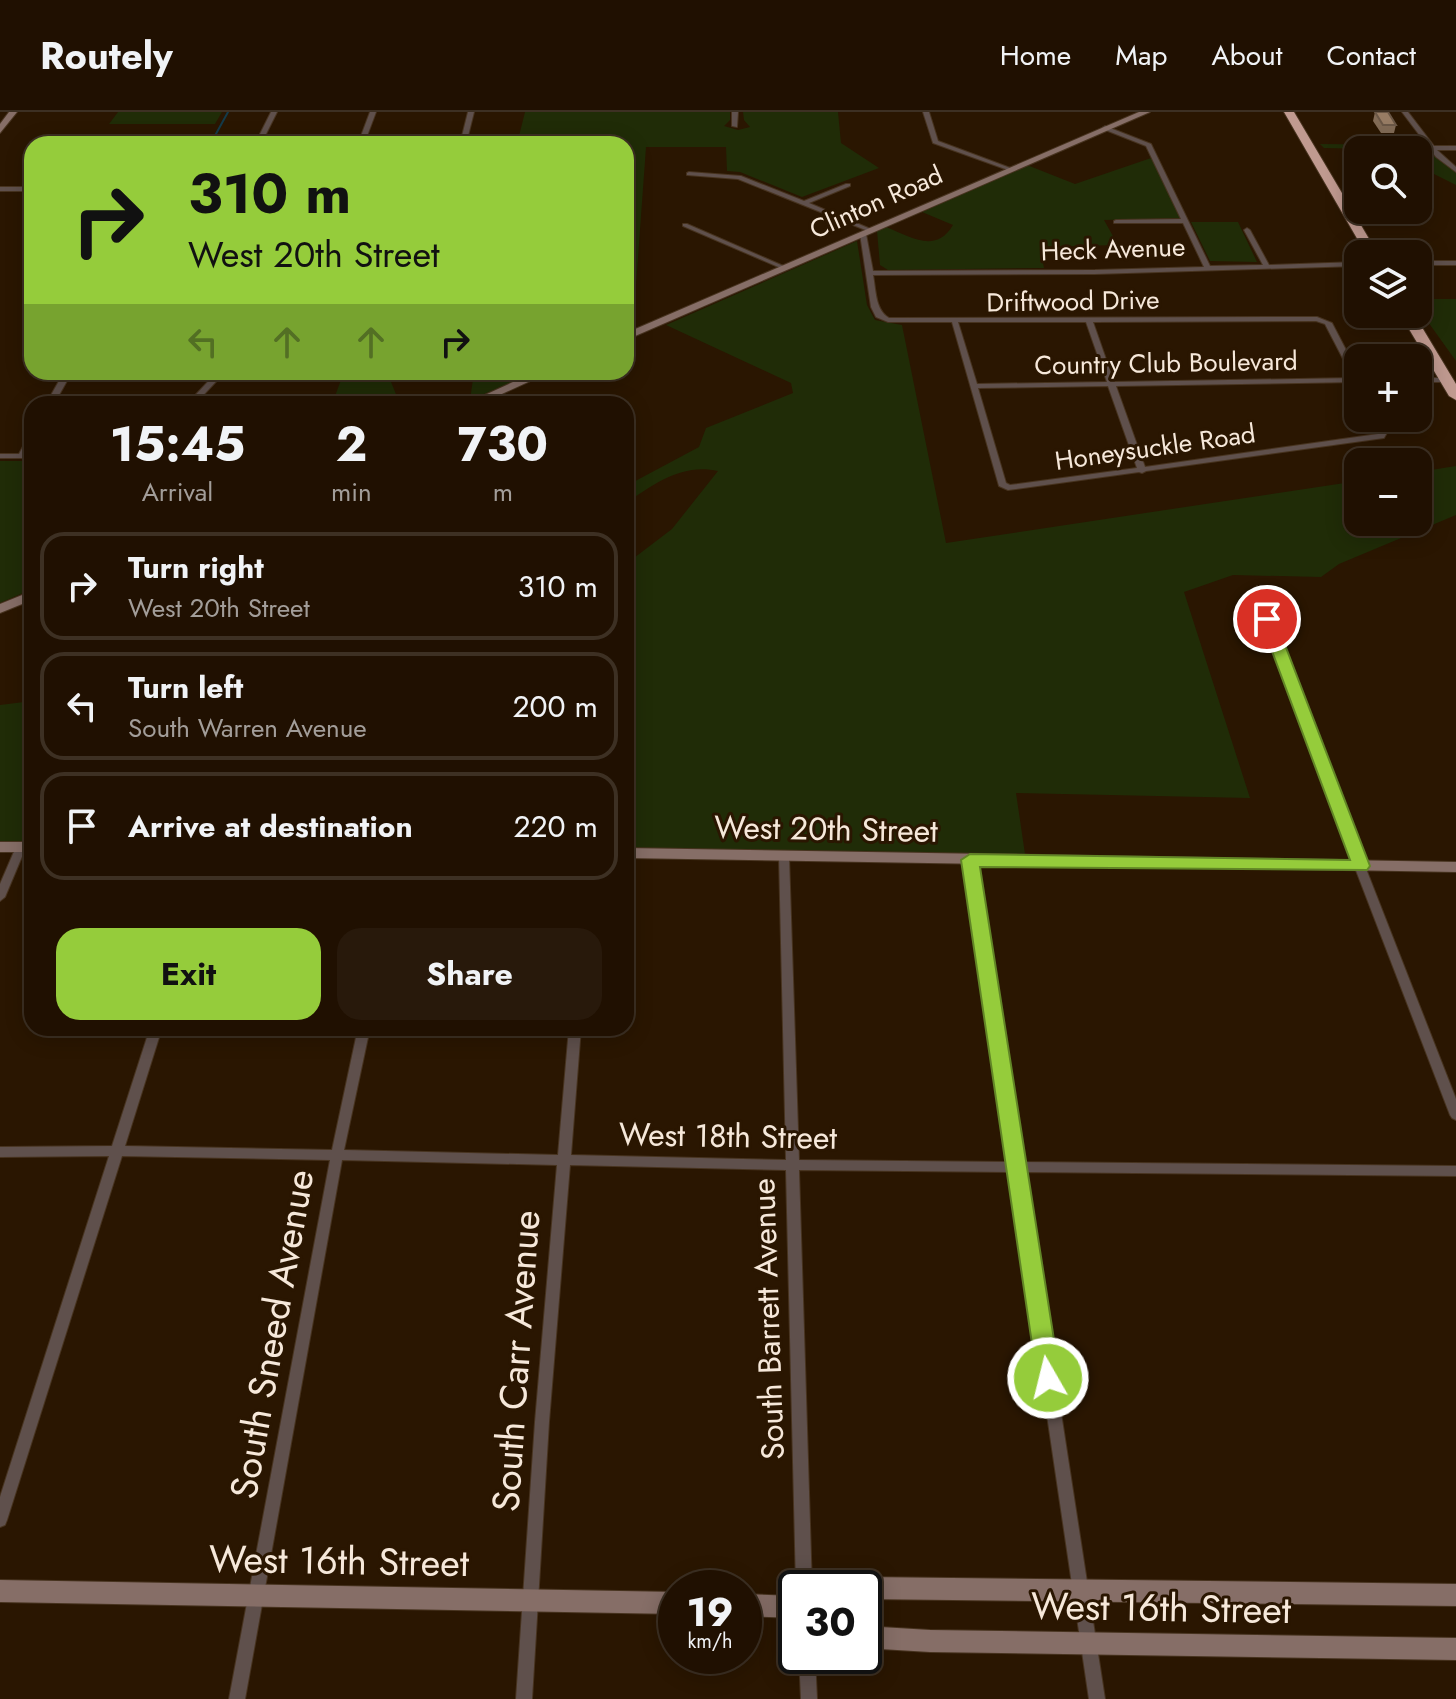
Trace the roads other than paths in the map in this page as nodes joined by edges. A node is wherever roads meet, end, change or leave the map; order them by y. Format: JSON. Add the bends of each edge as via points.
{"nodes":[{"id":1,"x":13,"y":112,"type":"edge"},
{"id":2,"x":274,"y":112,"type":"edge"},
{"id":3,"x":373,"y":112,"type":"edge"},
{"id":4,"x":471,"y":112,"type":"edge"},
{"id":5,"x":735,"y":112,"type":"edge"},
{"id":6,"x":926,"y":112,"type":"edge"},
{"id":7,"x":1146,"y":112,"type":"edge"},
{"id":8,"x":1289,"y":112,"type":"edge"},
{"id":9,"x":1405,"y":112,"type":"edge"},
{"id":10,"x":735,"y":126,"type":"dead end"},
{"id":11,"x":1105,"y":128,"type":"junction"},
{"id":12,"x":0,"y":130,"type":"edge"},
{"id":13,"x":262,"y":136,"type":"edge"},
{"id":14,"x":364,"y":136,"type":"edge"},
{"id":15,"x":465,"y":136,"type":"edge"},
{"id":16,"x":1422,"y":136,"type":"edge"},
{"id":17,"x":1432,"y":148,"type":"edge"},
{"id":18,"x":1456,"y":148,"type":"edge"},
{"id":19,"x":1432,"y":149,"type":"edge"},
{"id":20,"x":1010,"y":169,"type":"junction"},
{"id":21,"x":1456,"y":170,"type":"edge"},
{"id":22,"x":689,"y":174,"type":"dead end"},
{"id":23,"x":848,"y":185,"type":"dead end"},
{"id":24,"x":0,"y":189,"type":"edge"},
{"id":25,"x":24,"y":189,"type":"edge"},
{"id":26,"x":804,"y":203,"type":"junction"},
{"id":27,"x":1186,"y":221,"type":"junction"},
{"id":28,"x":1116,"y":222,"type":"dead end"},
{"id":29,"x":685,"y":225,"type":"dead end"},
{"id":30,"x":1247,"y":230,"type":"dead end"},
{"id":31,"x":867,"y":232,"type":"junction"},
{"id":32,"x":1364,"y":240,"type":"edge"},
{"id":33,"x":1432,"y":263,"type":"edge"},
{"id":34,"x":1456,"y":263,"type":"edge"},
{"id":35,"x":1266,"y":264,"type":"junction"},
{"id":36,"x":1344,"y":264,"type":"edge"},
{"id":37,"x":1207,"y":266,"type":"junction"},
{"id":38,"x":785,"y":268,"type":"junction"},
{"id":39,"x":870,"y":273,"type":"junction"},
{"id":40,"x":1089,"y":321,"type":"junction"},
{"id":41,"x":955,"y":323,"type":"junction"},
{"id":42,"x":1415,"y":328,"type":"edge"},
{"id":43,"x":634,"y":334,"type":"edge"},
{"id":44,"x":1344,"y":353,"type":"edge"},
{"id":45,"x":214,"y":380,"type":"edge"},
{"id":46,"x":526,"y":380,"type":"edge"},
{"id":47,"x":1344,"y":380,"type":"edge"},
{"id":48,"x":1432,"y":380,"type":"edge"},
{"id":49,"x":1446,"y":380,"type":"junction"},
{"id":50,"x":1111,"y":384,"type":"junction"},
{"id":51,"x":974,"y":386,"type":"junction"},
{"id":52,"x":198,"y":396,"type":"edge"},
{"id":53,"x":489,"y":396,"type":"edge"},
{"id":54,"x":1456,"y":396,"type":"edge"},
{"id":55,"x":1384,"y":432,"type":"edge"},
{"id":56,"x":0,"y":456,"type":"edge"},
{"id":57,"x":24,"y":456,"type":"edge"},
{"id":58,"x":1142,"y":471,"type":"junction"},
{"id":59,"x":1257,"y":589,"type":"dead end"},
{"id":60,"x":24,"y":598,"type":"edge"},
{"id":61,"x":0,"y":609,"type":"edge"},
{"id":62,"x":0,"y":847,"type":"edge"},
{"id":63,"x":24,"y":847,"type":"edge"},
{"id":64,"x":24,"y":851,"type":"edge"},
{"id":65,"x":634,"y":853,"type":"edge"},
{"id":66,"x":784,"y":856,"type":"junction"},
{"id":67,"x":970,"y":860,"type":"junction"},
{"id":68,"x":1361,"y":866,"type":"junction"},
{"id":69,"x":1456,"y":867,"type":"edge"},
{"id":70,"x":0,"y":897,"type":"edge"},
{"id":71,"x":154,"y":1036,"type":"edge"},
{"id":72,"x":362,"y":1036,"type":"edge"},
{"id":73,"x":574,"y":1036,"type":"edge"},
{"id":74,"x":1456,"y":1115,"type":"edge"},
{"id":75,"x":119,"y":1151,"type":"junction"},
{"id":76,"x":0,"y":1152,"type":"edge"},
{"id":77,"x":337,"y":1156,"type":"junction"},
{"id":78,"x":564,"y":1160,"type":"junction"},
{"id":79,"x":791,"y":1165,"type":"junction"},
{"id":80,"x":1016,"y":1167,"type":"junction"},
{"id":81,"x":1456,"y":1171,"type":"edge"},
{"id":82,"x":0,"y":1520,"type":"edge"},
{"id":83,"x":803,"y":1570,"type":"edge"},
{"id":84,"x":882,"y":1588,"type":"edge"},
{"id":85,"x":1080,"y":1590,"type":"junction"},
{"id":86,"x":0,"y":1591,"type":"edge"},
{"id":87,"x":258,"y":1595,"type":"junction"},
{"id":88,"x":1456,"y":1595,"type":"edge"},
{"id":89,"x":531,"y":1600,"type":"junction"},
{"id":90,"x":658,"y":1603,"type":"edge"},
{"id":91,"x":882,"y":1638,"type":"edge"},
{"id":92,"x":1088,"y":1644,"type":"junction"},
{"id":93,"x":1456,"y":1649,"type":"edge"},
{"id":94,"x":808,"y":1674,"type":"edge"},
{"id":95,"x":237,"y":1699,"type":"edge"},
{"id":96,"x":524,"y":1699,"type":"edge"},
{"id":97,"x":809,"y":1699,"type":"edge"},
{"id":98,"x":1097,"y":1699,"type":"edge"}],
"edges":[{"from":1,"to":12,"type":"street"},
{"from":2,"to":13,"type":"street"},
{"from":3,"to":14,"type":"street"},
{"from":4,"to":15,"type":"street"},
{"from":5,"to":10,"type":"street"},
{"from":6,"to":20,"type":"street","via":[[935,142]]},
{"from":7,"to":11,"type":"street","name":"Clinton Road"},
{"from":8,"to":32,"type":"highway"},
{"from":9,"to":16,"type":"street"},
{"from":11,"to":20,"type":"street","name":"Clinton Road"},
{"from":11,"to":27,"type":"street","via":[[1149,145]]},
{"from":17,"to":18,"type":"street"},
{"from":19,"to":21,"type":"street"},
{"from":20,"to":31,"type":"street","name":"Clinton Road"},
{"from":22,"to":26,"type":"street","via":[[730,174]]},
{"from":23,"to":26,"type":"street"},
{"from":24,"to":25,"type":"street"},
{"from":26,"to":31,"type":"street"},
{"from":27,"to":28,"type":"street"},
{"from":27,"to":37,"type":"street"},
{"from":29,"to":38,"type":"street"},
{"from":30,"to":35,"type":"street"},
{"from":31,"to":38,"type":"street","name":"Clinton Road"},
{"from":31,"to":39,"type":"street"},
{"from":33,"to":34,"type":"street"},
{"from":35,"to":36,"type":"street","name":"Heck Avenue"},
{"from":35,"to":37,"type":"street","name":"Heck Avenue"},
{"from":37,"to":39,"type":"street","name":"Heck Avenue"},
{"from":38,"to":43,"type":"street","name":"Clinton Road"},
{"from":39,"to":41,"type":"street","name":"Driftwood Drive","via":[[877,312],[888,320]]},
{"from":40,"to":41,"type":"street","name":"Driftwood Drive"},
{"from":40,"to":44,"type":"street","name":"Driftwood Drive","via":[[1317,319],[1328,323]]},
{"from":40,"to":50,"type":"street"},
{"from":41,"to":51,"type":"street"},
{"from":42,"to":49,"type":"highway"},
{"from":45,"to":52,"type":"street"},
{"from":46,"to":53,"type":"street"},
{"from":47,"to":50,"type":"street","name":"Country Club Boulevard"},
{"from":48,"to":49,"type":"street"},
{"from":49,"to":54,"type":"highway"},
{"from":50,"to":51,"type":"street","name":"Country Club Boulevard"},
{"from":50,"to":58,"type":"street"},
{"from":51,"to":58,"type":"street","name":"Honeysuckle Road","via":[[1002,484],[1008,488]]},
{"from":55,"to":58,"type":"street","name":"Honeysuckle Road"},
{"from":56,"to":57,"type":"street"},
{"from":59,"to":68,"type":"street"},
{"from":60,"to":61,"type":"street"},
{"from":62,"to":63,"type":"street"},
{"from":64,"to":70,"type":"street"},
{"from":65,"to":66,"type":"street","name":"West 20th Street"},
{"from":66,"to":67,"type":"street","name":"West 20th Street"},
{"from":66,"to":79,"type":"street","name":"South Barrett Avenue"},
{"from":67,"to":68,"type":"street","name":"West 20th Street"},
{"from":67,"to":80,"type":"street"},
{"from":68,"to":69,"type":"street","name":"West 20th Street"},
{"from":68,"to":74,"type":"street"},
{"from":71,"to":75,"type":"street"},
{"from":72,"to":77,"type":"street","name":"South Sneed Avenue"},
{"from":73,"to":78,"type":"street","name":"South Carr Avenue"},
{"from":75,"to":76,"type":"street","name":"West 18th Street"},
{"from":75,"to":77,"type":"street","name":"West 18th Street"},
{"from":75,"to":82,"type":"street"},
{"from":77,"to":78,"type":"street","name":"West 18th Street"},
{"from":77,"to":87,"type":"street","name":"South Sneed Avenue"},
{"from":78,"to":79,"type":"street","name":"West 18th Street"},
{"from":78,"to":89,"type":"street","name":"South Carr Avenue"},
{"from":79,"to":80,"type":"street","name":"West 18th Street"},
{"from":79,"to":83,"type":"street","name":"South Barrett Avenue"},
{"from":80,"to":81,"type":"street","name":"West 18th Street"},
{"from":80,"to":85,"type":"street"},
{"from":84,"to":85,"type":"street","name":"West 16th Street"},
{"from":85,"to":88,"type":"street","name":"West 16th Street"},
{"from":85,"to":92,"type":"street"},
{"from":86,"to":87,"type":"street","name":"West 16th Street"},
{"from":87,"to":89,"type":"street","name":"West 16th Street"},
{"from":87,"to":95,"type":"street","name":"South Sneed Avenue"},
{"from":89,"to":90,"type":"street","name":"West 16th Street"},
{"from":89,"to":96,"type":"street","name":"South Carr Avenue"},
{"from":91,"to":92,"type":"street","name":"West 16th Street"},
{"from":92,"to":93,"type":"street","name":"West 16th Street"},
{"from":92,"to":98,"type":"street"},
{"from":94,"to":97,"type":"street"}]}
